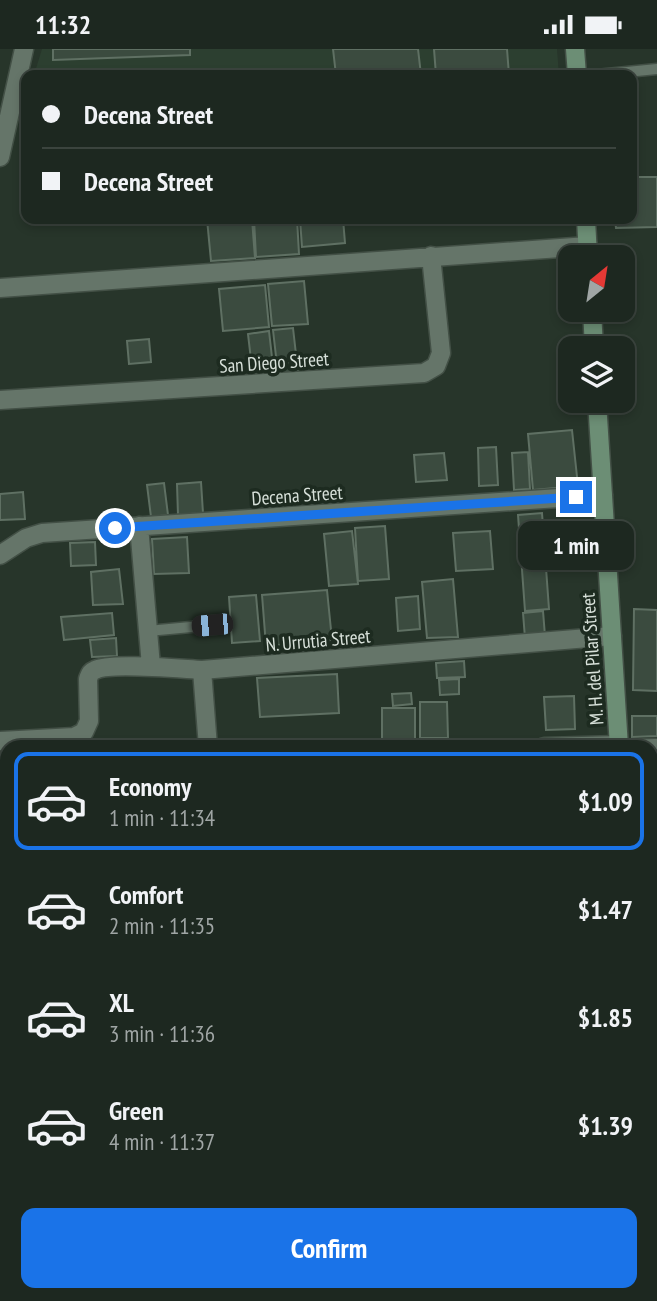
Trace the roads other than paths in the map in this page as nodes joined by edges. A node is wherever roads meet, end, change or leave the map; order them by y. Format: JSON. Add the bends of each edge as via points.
{"nodes":[{"id":1,"x":24,"y":49,"type":"edge"},
{"id":2,"x":575,"y":49,"type":"edge"},
{"id":3,"x":657,"y":69,"type":"edge"},
{"id":4,"x":577,"y":70,"type":"edge"},
{"id":5,"x":637,"y":71,"type":"edge"},
{"id":6,"x":0,"y":157,"type":"edge"},
{"id":7,"x":586,"y":224,"type":"edge"},
{"id":8,"x":588,"y":245,"type":"edge"},
{"id":9,"x":558,"y":253,"type":"edge"},
{"id":10,"x":431,"y":256,"type":"junction"},
{"id":11,"x":0,"y":288,"type":"edge"},
{"id":12,"x":0,"y":400,"type":"edge"},
{"id":13,"x":598,"y":413,"type":"edge"},
{"id":14,"x":603,"y":495,"type":"junction"},
{"id":15,"x":139,"y":526,"type":"junction"},
{"id":16,"x":0,"y":555,"type":"edge"},
{"id":17,"x":212,"y":625,"type":"dead end"},
{"id":18,"x":148,"y":631,"type":"junction"},
{"id":19,"x":612,"y":636,"type":"junction"},
{"id":20,"x":151,"y":666,"type":"junction"},
{"id":21,"x":202,"y":670,"type":"junction"},
{"id":22,"x":16,"y":740,"type":"edge"},
{"id":23,"x":207,"y":740,"type":"edge"},
{"id":24,"x":619,"y":740,"type":"edge"}],
"edges":[{"from":1,"to":6,"type":"street"},
{"from":2,"to":4,"type":"main road"},
{"from":3,"to":5,"type":"lane"},
{"from":7,"to":8,"type":"main road"},
{"from":9,"to":10,"type":"street"},
{"from":10,"to":11,"type":"street"},
{"from":10,"to":12,"type":"street","name":"San Diego Street","via":[[441,353],[436,366],[424,373]]},
{"from":13,"to":14,"type":"main road","name":"M. H. del Pilar Street"},
{"from":14,"to":15,"type":"street","name":"Decena Street"},
{"from":14,"to":19,"type":"main road","name":"M. H. del Pilar Street"},
{"from":15,"to":16,"type":"street","name":"Decena Street","via":[[33,535]]},
{"from":15,"to":18,"type":"street"},
{"from":17,"to":18,"type":"lane"},
{"from":18,"to":20,"type":"street"},
{"from":19,"to":21,"type":"street","name":"N. Urrutia Street"},
{"from":19,"to":24,"type":"main road","name":"M. H. del Pilar Street"},
{"from":20,"to":21,"type":"street","name":"N. Urrutia Street"},
{"from":20,"to":22,"type":"street","name":"N. Urrutia Street","via":[[98,669],[90,674],[89,721],[79,736]]},
{"from":21,"to":23,"type":"street"}]}
